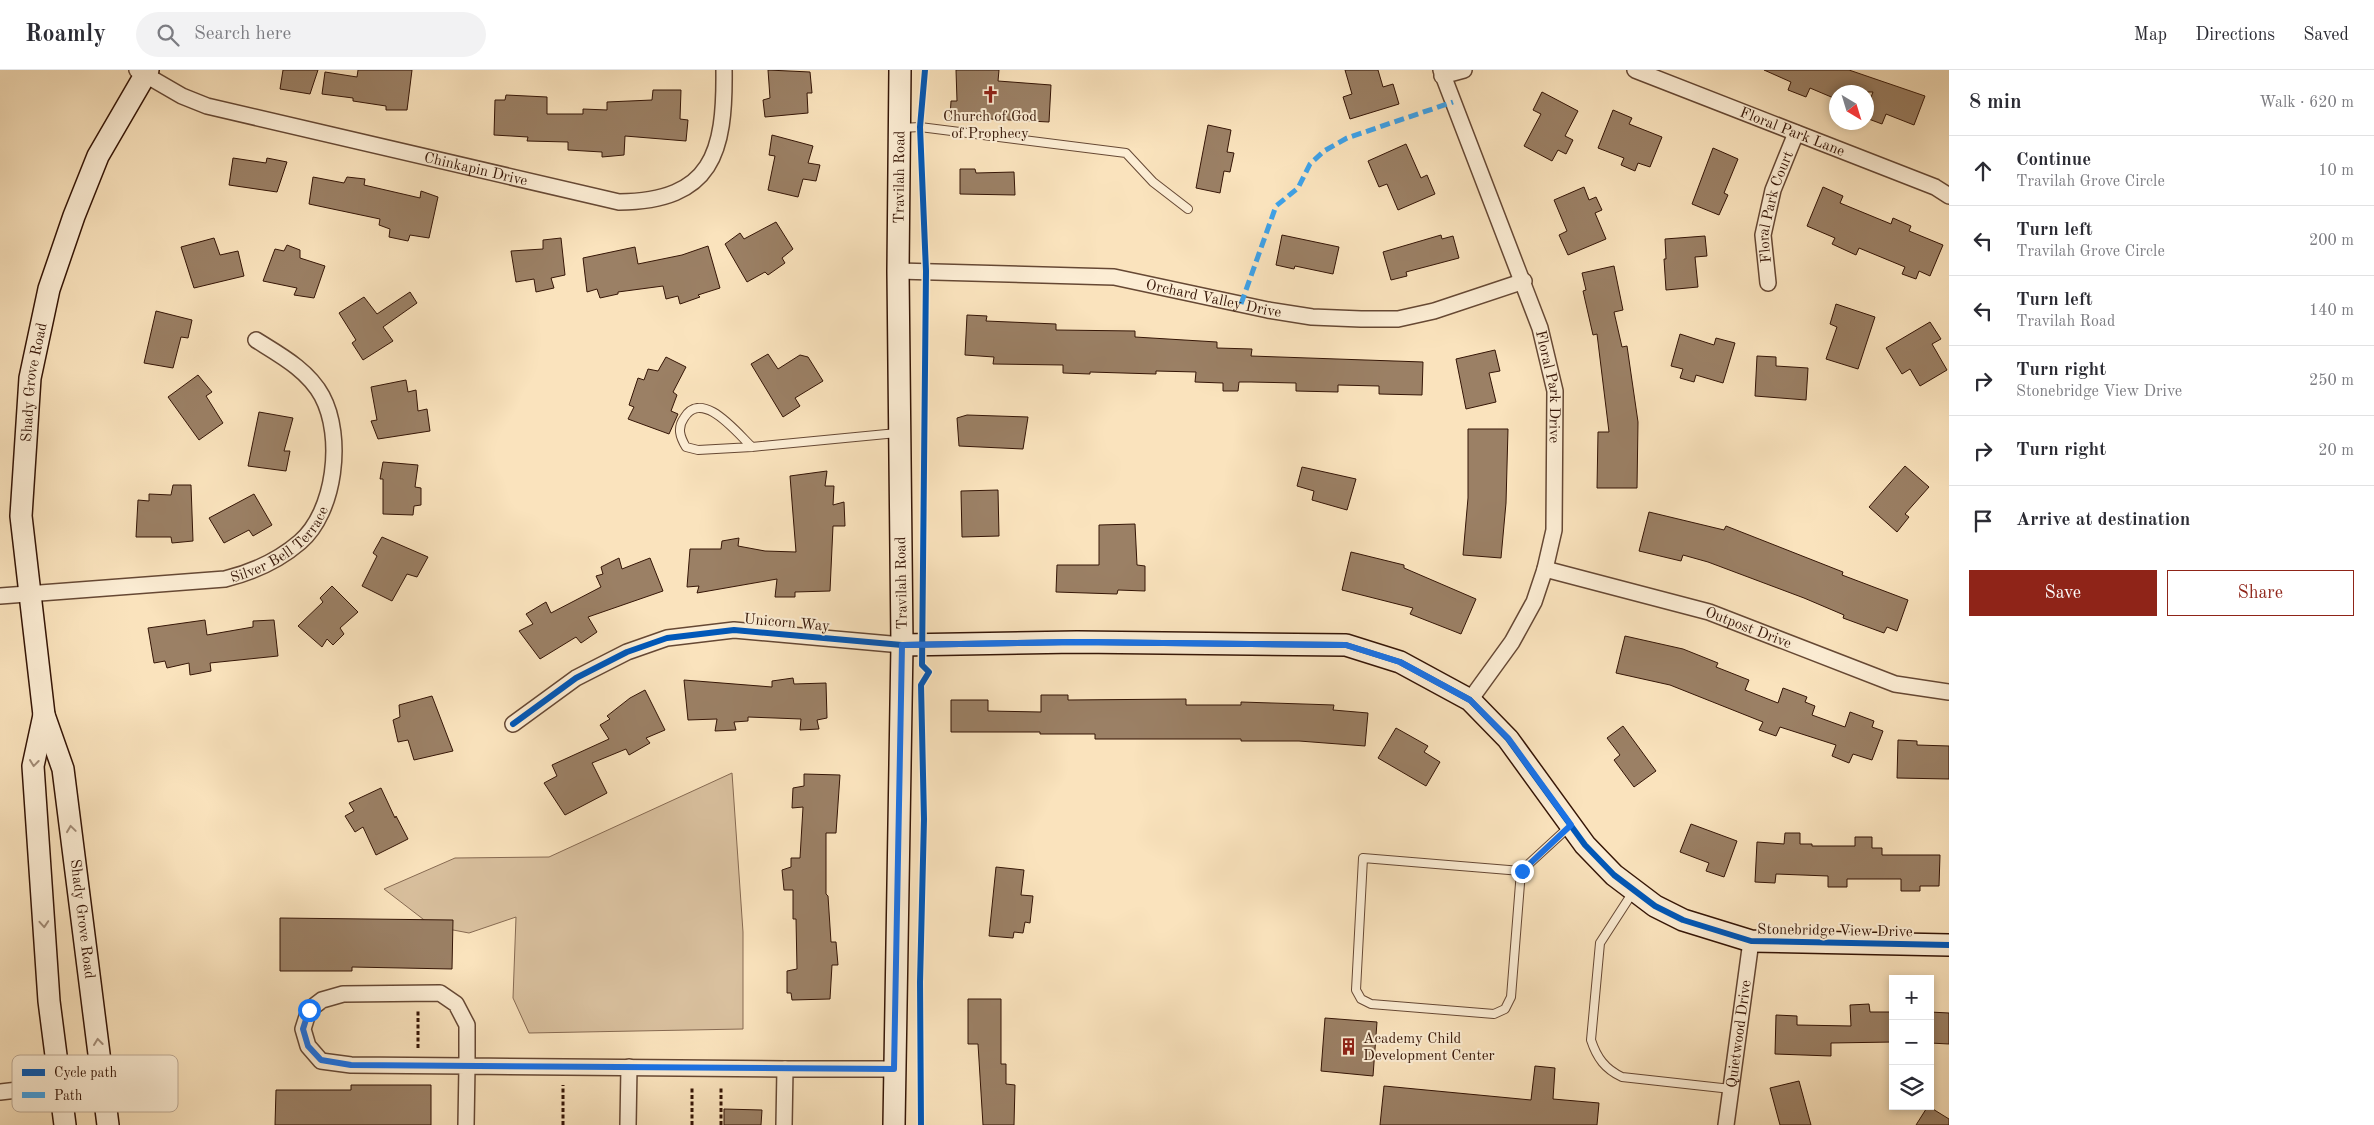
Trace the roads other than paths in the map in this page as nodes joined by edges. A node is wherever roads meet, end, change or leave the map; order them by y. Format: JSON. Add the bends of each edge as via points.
{"nodes":[{"id":1,"x":724,"y":70,"type":"edge"},
{"id":2,"x":900,"y":70,"type":"edge"},
{"id":3,"x":1464,"y":70,"type":"edge"},
{"id":4,"x":1635,"y":70,"type":"edge"},
{"id":5,"x":143,"y":72,"type":"edge"},
{"id":6,"x":1442,"y":73,"type":"edge"},
{"id":7,"x":898,"y":128,"type":"junction"},
{"id":8,"x":1796,"y":133,"type":"junction"},
{"id":9,"x":1949,"y":196,"type":"edge"},
{"id":10,"x":1188,"y":209,"type":"dead end"},
{"id":11,"x":898,"y":271,"type":"junction"},
{"id":12,"x":1524,"y":281,"type":"junction"},
{"id":13,"x":1768,"y":283,"type":"dead end"},
{"id":14,"x":256,"y":340,"type":"dead end"},
{"id":15,"x":899,"y":433,"type":"junction"},
{"id":16,"x":752,"y":447,"type":"junction"},
{"id":17,"x":1545,"y":569,"type":"junction"},
{"id":18,"x":30,"y":595,"type":"junction"},
{"id":19,"x":0,"y":596,"type":"edge"},
{"id":20,"x":902,"y":645,"type":"junction"},
{"id":21,"x":1949,"y":692,"type":"edge"},
{"id":22,"x":1470,"y":700,"type":"junction"},
{"id":23,"x":44,"y":715,"type":"junction"},
{"id":24,"x":514,"y":724,"type":"dead end"},
{"id":25,"x":1571,"y":825,"type":"junction"},
{"id":26,"x":1522,"y":871,"type":"junction"},
{"id":27,"x":1634,"y":890,"type":"junction"},
{"id":28,"x":1751,"y":940,"type":"junction"},
{"id":29,"x":1949,"y":945,"type":"edge"},
{"id":30,"x":56,"y":1055,"type":"edge"},
{"id":31,"x":100,"y":1055,"type":"edge"},
{"id":32,"x":467,"y":1066,"type":"junction"},
{"id":33,"x":629,"y":1067,"type":"junction"},
{"id":34,"x":785,"y":1069,"type":"junction"},
{"id":35,"x":894,"y":1069,"type":"junction"},
{"id":36,"x":1731,"y":1089,"type":"junction"},
{"id":37,"x":63,"y":1112,"type":"edge"},
{"id":38,"x":107,"y":1112,"type":"edge"},
{"id":39,"x":65,"y":1125,"type":"edge"},
{"id":40,"x":108,"y":1125,"type":"edge"},
{"id":41,"x":466,"y":1125,"type":"edge"},
{"id":42,"x":628,"y":1125,"type":"edge"},
{"id":43,"x":784,"y":1125,"type":"edge"},
{"id":44,"x":894,"y":1125,"type":"edge"},
{"id":45,"x":1726,"y":1125,"type":"edge"}],
"edges":[{"from":1,"to":5,"type":"street","name":"Chinkapin Drive","via":[[721,133],[708,163],[698,179],[676,192],[648,202],[619,202],[207,106]]},
{"from":2,"to":7,"type":"main road","name":"Travilah Road"},
{"from":3,"to":6,"type":"street"},
{"from":4,"to":8,"type":"street","name":"Floral Park Lane"},
{"from":5,"to":18,"type":"main road","name":"Shady Grove Road","via":[[98,156],[49,289],[30,378],[23,459],[21,516]]},
{"from":6,"to":12,"type":"street","name":"Floral Park Drive"},
{"from":7,"to":10,"type":"lane","via":[[920,127],[1126,154],[1153,182]]},
{"from":7,"to":11,"type":"main road","name":"Travilah Road"},
{"from":8,"to":9,"type":"street","name":"Floral Park Lane","via":[[1935,187]]},
{"from":8,"to":13,"type":"street","name":"Floral Park Court","via":[[1773,190],[1764,235]]},
{"from":11,"to":12,"type":"street","name":"Orchard Valley Drive","via":[[1114,277],[1268,310],[1312,317],[1362,319],[1398,319],[1434,311]]},
{"from":11,"to":15,"type":"main road","name":"Travilah Road"},
{"from":12,"to":17,"type":"street","name":"Floral Park Drive","via":[[1540,328],[1555,391],[1554,530]]},
{"from":14,"to":18,"type":"street","name":"Silver Bell Terrace","via":[[287,359],[306,376],[322,396],[330,417],[333,469],[319,517],[301,541],[251,573],[225,579]]},
{"from":15,"to":16,"type":"lane"},
{"from":15,"to":20,"type":"main road","name":"Travilah Road"},
{"from":16,"to":16,"type":"lane","via":[[698,450],[686,447],[679,426],[685,415],[696,408],[708,408]]},
{"from":17,"to":21,"type":"street","name":"Outpost Drive","via":[[1709,612],[1896,684]]},
{"from":17,"to":22,"type":"street","name":"Floral Park Drive","via":[[1534,602],[1512,642]]},
{"from":18,"to":19,"type":"street","name":"Silver Bell Terrace"},
{"from":18,"to":23,"type":"main road","name":"Shady Grove Road"},
{"from":20,"to":22,"type":"main road","name":"Stonebridge View Drive","via":[[1077,642],[1346,645],[1400,662]]},
{"from":20,"to":24,"type":"street","name":"Unicorn Way","via":[[734,630],[667,638],[627,652],[576,678]]},
{"from":20,"to":35,"type":"main road","name":"Travilah Road"},
{"from":22,"to":25,"type":"main road","name":"Stonebridge View Drive","via":[[1508,738]]},
{"from":23,"to":30,"type":"main road","name":"Shady Grove Road","one_way":true,"via":[[33,766],[49,1001]]},
{"from":31,"to":23,"type":"main road","name":"Shady Grove Road","one_way":true,"via":[[63,769]]},
{"from":25,"to":26,"type":"lane"},
{"from":25,"to":27,"type":"main road","name":"Stonebridge View Drive","via":[[1614,875]]},
{"from":26,"to":26,"type":"lane","via":[[1363,858],[1356,990],[1361,999],[1371,1004],[1494,1014],[1505,1009],[1511,997]]},
{"from":27,"to":28,"type":"main road","name":"Stonebridge View Drive","via":[[1654,906],[1683,920]]},
{"from":27,"to":36,"type":"lane","via":[[1600,943],[1591,1040],[1596,1054],[1609,1070],[1622,1077]]},
{"from":28,"to":29,"type":"main road","name":"Stonebridge View Drive"},
{"from":28,"to":36,"type":"street","name":"Quietwood Drive"},
{"from":32,"to":32,"type":"street","via":[[467,1025],[456,1004],[440,993],[343,994],[322,1000],[309,1010],[303,1029],[308,1046],[321,1060],[351,1065]]},
{"from":32,"to":33,"type":"street"},
{"from":32,"to":41,"type":"street"},
{"from":33,"to":34,"type":"street"},
{"from":33,"to":42,"type":"street"},
{"from":34,"to":35,"type":"street"},
{"from":34,"to":43,"type":"street"},
{"from":35,"to":44,"type":"main road","name":"Travilah Road"},
{"from":36,"to":45,"type":"street","name":"Quietwood Drive"},
{"from":37,"to":39,"type":"main road","name":"Shady Grove Road"},
{"from":38,"to":40,"type":"main road","name":"Shady Grove Road"}]}
